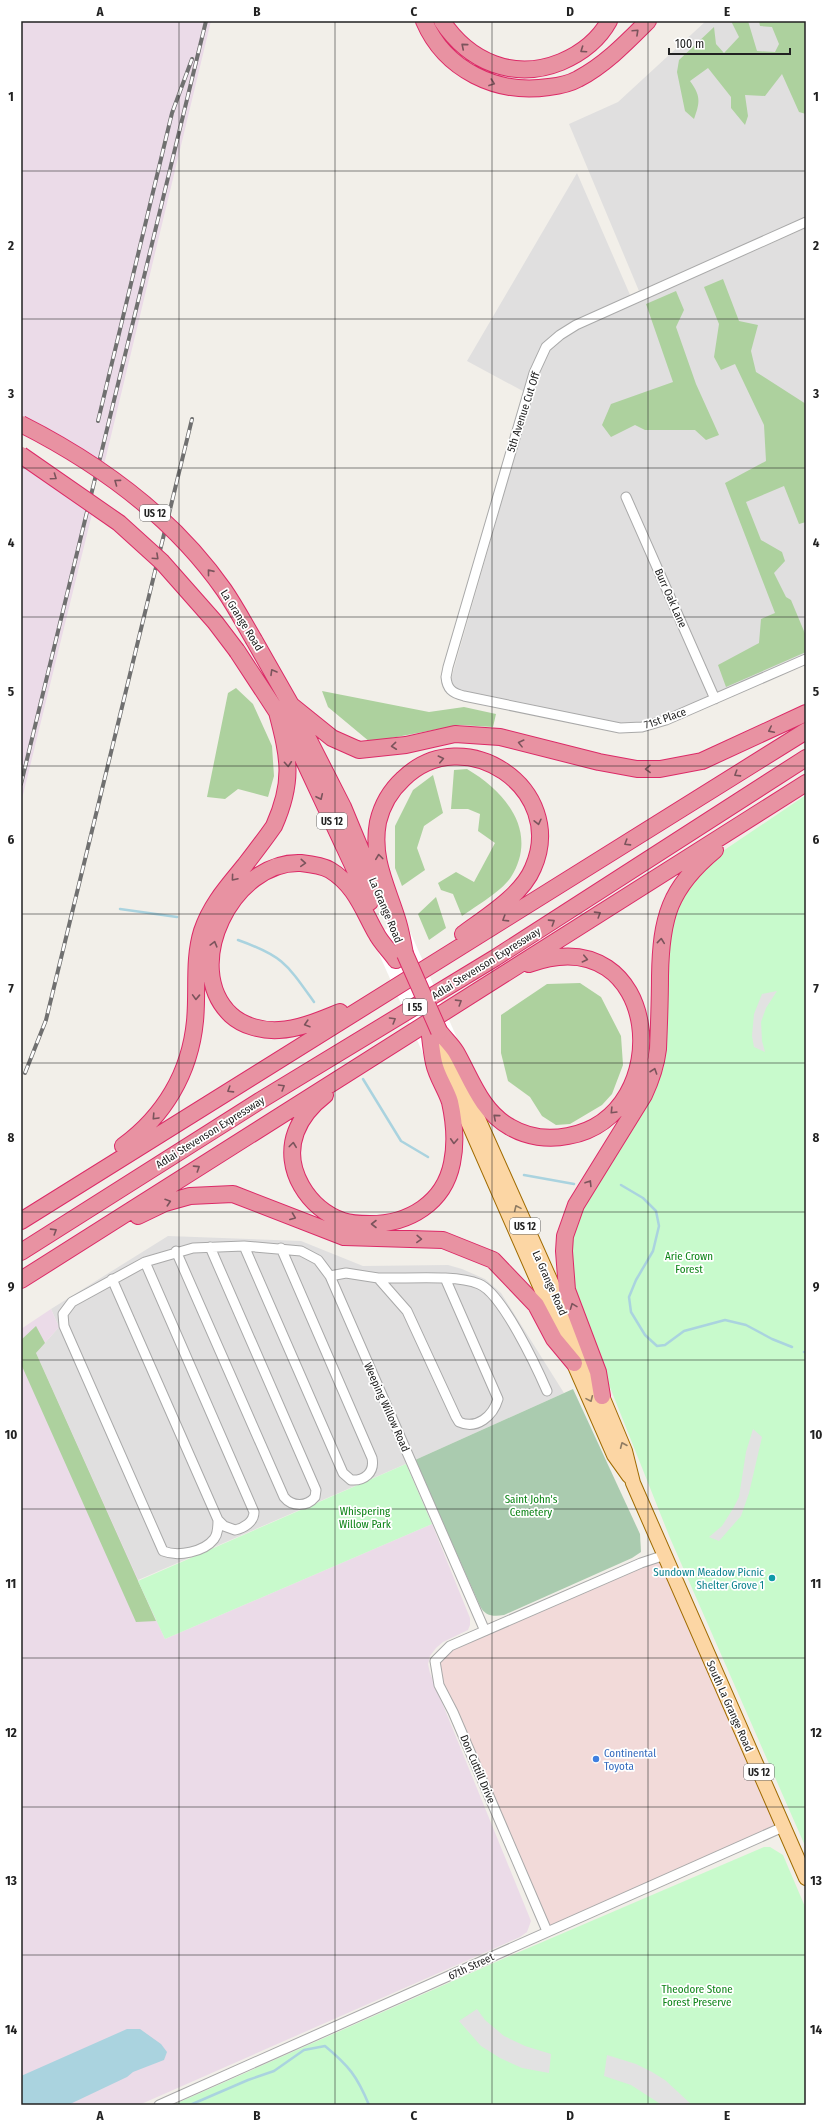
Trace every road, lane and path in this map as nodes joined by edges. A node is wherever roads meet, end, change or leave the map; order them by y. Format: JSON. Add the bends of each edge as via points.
{"nodes":[{"id":1,"x":424,"y":21,"type":"edge"},
{"id":2,"x":442,"y":21,"type":"edge"},
{"id":3,"x":609,"y":21,"type":"edge"},
{"id":4,"x":648,"y":21,"type":"edge"},
{"id":5,"x":806,"y":222,"type":"edge"},
{"id":6,"x":21,"y":424,"type":"edge"},
{"id":7,"x":21,"y":455,"type":"edge"},
{"id":8,"x":626,"y":497,"type":"dead end"},
{"id":9,"x":806,"y":659,"type":"edge"},
{"id":10,"x":447,"y":687,"type":"joint"},
{"id":11,"x":715,"y":699,"type":"junction"},
{"id":12,"x":284,"y":708,"type":"junction"},
{"id":13,"x":806,"y":713,"type":"edge"},
{"id":14,"x":806,"y":731,"type":"edge"},
{"id":15,"x":806,"y":758,"type":"edge"},
{"id":16,"x":806,"y":783,"type":"edge"},
{"id":17,"x":387,"y":928,"type":"junction"},
{"id":18,"x":434,"y":963,"type":"junction"},
{"id":19,"x":482,"y":987,"type":"junction"},
{"id":20,"x":382,"y":994,"type":"junction"},
{"id":21,"x":434,"y":1033,"type":"junction"},
{"id":22,"x":390,"y":1045,"type":"junction"},
{"id":23,"x":445,"y":1057,"type":"junction"},
{"id":24,"x":21,"y":1221,"type":"edge"},
{"id":25,"x":244,"y":1246,"type":"junction"},
{"id":26,"x":210,"y":1247,"type":"junction"},
{"id":27,"x":281,"y":1248,"type":"junction"},
{"id":28,"x":21,"y":1252,"type":"edge"},
{"id":29,"x":176,"y":1252,"type":"junction"},
{"id":30,"x":145,"y":1262,"type":"junction"},
{"id":31,"x":330,"y":1276,"type":"junction"},
{"id":32,"x":378,"y":1278,"type":"junction"},
{"id":33,"x":445,"y":1278,"type":"junction"},
{"id":34,"x":22,"y":1279,"type":"edge"},
{"id":35,"x":112,"y":1280,"type":"junction"},
{"id":36,"x":574,"y":1363,"type":"junction"},
{"id":37,"x":548,"y":1391,"type":"dead end"},
{"id":38,"x":602,"y":1396,"type":"junction"},
{"id":39,"x":633,"y":1483,"type":"junction"},
{"id":40,"x":218,"y":1520,"type":"junction"},
{"id":41,"x":665,"y":1555,"type":"junction"},
{"id":42,"x":485,"y":1631,"type":"junction"},
{"id":43,"x":783,"y":1827,"type":"junction"},
{"id":44,"x":806,"y":1878,"type":"edge"},
{"id":45,"x":547,"y":1931,"type":"junction"},
{"id":46,"x":159,"y":2105,"type":"edge"}],
"edges":[{"from":1,"to":4,"type":"highway","one_way":true,"via":[[429,33],[442,50],[456,64],[475,76],[496,85],[535,90],[577,80],[599,66]]},
{"from":3,"to":2,"type":"highway","one_way":true,"via":[[587,48],[557,63],[533,69],[510,69],[480,58],[463,47]]},
{"from":5,"to":10,"type":"street","name":"5th Avenue Cut Off","via":[[576,325],[546,348],[526,396],[448,667]]},
{"from":12,"to":6,"type":"highway","name":"La Grange Road","number":"US 12","one_way":true,"bridge":true,"via":[[254,640],[224,590],[193,552],[132,493],[93,464]]},
{"from":7,"to":12,"type":"highway","name":"La Grange Road","number":"US 12","one_way":true,"bridge":true,"via":[[119,523],[162,562],[215,622]]},
{"from":8,"to":11,"type":"street","name":"Burr Oak Lane"},
{"from":9,"to":11,"type":"street","name":"71st Place"},
{"from":10,"to":11,"type":"street","name":"71st Place","via":[[454,693],[464,696],[620,728],[642,727],[666,720]]},
{"from":13,"to":12,"type":"highway","one_way":true,"via":[[702,761],[666,768],[637,769],[500,737],[455,734],[406,745],[359,750],[332,738]]},
{"from":12,"to":17,"type":"highway","name":"La Grange Road","number":"US 12","via":[[343,807]]},
{"from":12,"to":24,"type":"highway","one_way":true,"via":[[289,778],[287,794],[274,826],[210,909],[197,956],[195,1021],[191,1049],[173,1093],[139,1134]]},
{"from":14,"to":18,"type":"highway","number":"I 55","one_way":true},
{"from":28,"to":15,"type":"highway","name":"Adlai Stevenson Expressway","number":"I 55","one_way":true,"via":[[261,1100],[495,958]]},
{"from":19,"to":16,"type":"highway","one_way":true},
{"from":38,"to":16,"type":"highway","one_way":true,"via":[[598,1372],[567,1290],[565,1236],[576,1205],[644,1095],[656,1064],[660,957],[665,920],[679,888],[703,860]]},
{"from":17,"to":18,"type":"highway","one_way":true,"via":[[376,840],[384,804],[394,787],[410,772],[427,762],[446,757],[466,757],[499,767],[513,777],[526,792],[540,827],[533,868],[522,886],[460,937]]},
{"from":20,"to":17,"type":"highway","one_way":true,"via":[[317,1022],[295,1028],[264,1029],[244,1024],[226,1010],[215,994],[210,972],[213,944],[229,908],[246,886],[256,878],[283,865],[308,864],[329,870],[345,881],[361,902]]},
{"from":17,"to":21,"type":"highway","name":"La Grange Road","number":"US 12"},
{"from":18,"to":20,"type":"highway","number":"I 55"},
{"from":22,"to":19,"type":"highway","one_way":true},
{"from":19,"to":23,"type":"highway","one_way":true,"via":[[527,965],[552,958],[582,958],[604,966],[626,988],[641,1023],[642,1047],[634,1080],[617,1107],[590,1129],[566,1137],[540,1137],[521,1133],[509,1127],[490,1111]]},
{"from":20,"to":24,"type":"highway","number":"I 55","one_way":true},
{"from":21,"to":23,"type":"highway"},
{"from":21,"to":23,"type":"highway"},
{"from":23,"to":22,"type":"highway","one_way":true,"via":[[454,1132],[453,1162],[446,1181],[428,1206],[401,1220],[383,1224],[344,1222],[317,1206],[303,1191],[292,1160],[295,1132],[313,1105]]},
{"from":34,"to":22,"type":"highway","one_way":true},
{"from":23,"to":36,"type":"main road","name":"La Grange Road","number":"US 12"},
{"from":38,"to":23,"type":"main road","name":"La Grange Road","number":"US 12","one_way":true},
{"from":25,"to":26,"type":"street","name":"Weeping Willow Road"},
{"from":25,"to":27,"type":"street","name":"Weeping Willow Road"},
{"from":25,"to":27,"type":"street","via":[[343,1473],[350,1480],[362,1479],[372,1471],[372,1458]]},
{"from":26,"to":29,"type":"street","name":"Weeping Willow Road"},
{"from":26,"to":29,"type":"street","via":[[316,1490],[314,1497],[307,1503],[295,1505],[284,1497]]},
{"from":27,"to":31,"type":"street","name":"Weeping Willow Road","via":[[310,1255],[321,1263]]},
{"from":29,"to":30,"type":"street","name":"Weeping Willow Road"},
{"from":30,"to":35,"type":"street","name":"Weeping Willow Road"},
{"from":30,"to":40,"type":"street","via":[[253,1507],[254,1516],[241,1528],[230,1529]]},
{"from":31,"to":32,"type":"street","via":[[346,1273]]},
{"from":31,"to":42,"type":"street","name":"Weeping Willow Road"},
{"from":32,"to":33,"type":"street"},
{"from":32,"to":33,"type":"street","via":[[407,1311],[456,1417],[459,1422],[468,1424],[487,1419],[498,1399]]},
{"from":33,"to":37,"type":"street","via":[[481,1284],[491,1293],[517,1330]]},
{"from":34,"to":36,"type":"highway","one_way":true,"via":[[44,1272],[140,1214],[165,1203],[190,1196],[233,1194],[344,1237],[443,1240],[494,1260],[536,1305],[554,1339]]},
{"from":35,"to":40,"type":"street"},
{"from":35,"to":40,"type":"street","name":"Weeping Willow Road","via":[[72,1302],[63,1314],[64,1326],[164,1551],[180,1554],[203,1547],[217,1535]]},
{"from":36,"to":39,"type":"main road","name":"La Grange Road","number":"US 12","one_way":true,"via":[[614,1455]]},
{"from":39,"to":38,"type":"main road","name":"La Grange Road","number":"US 12","one_way":true,"via":[[625,1451]]},
{"from":39,"to":41,"type":"main road","name":"La Grange Road","number":"US 12"},
{"from":41,"to":42,"type":"street"},
{"from":41,"to":43,"type":"main road","name":"South La Grange Road","number":"US 12"},
{"from":42,"to":45,"type":"street","name":"Don Cuttill Drive","via":[[450,1646],[435,1661],[439,1685]]},
{"from":43,"to":44,"type":"main road","name":"South La Grange Road","number":"US 12"},
{"from":43,"to":45,"type":"street","name":"67th Street"},
{"from":45,"to":46,"type":"street","name":"67th Street","via":[[450,1977]]}]}
